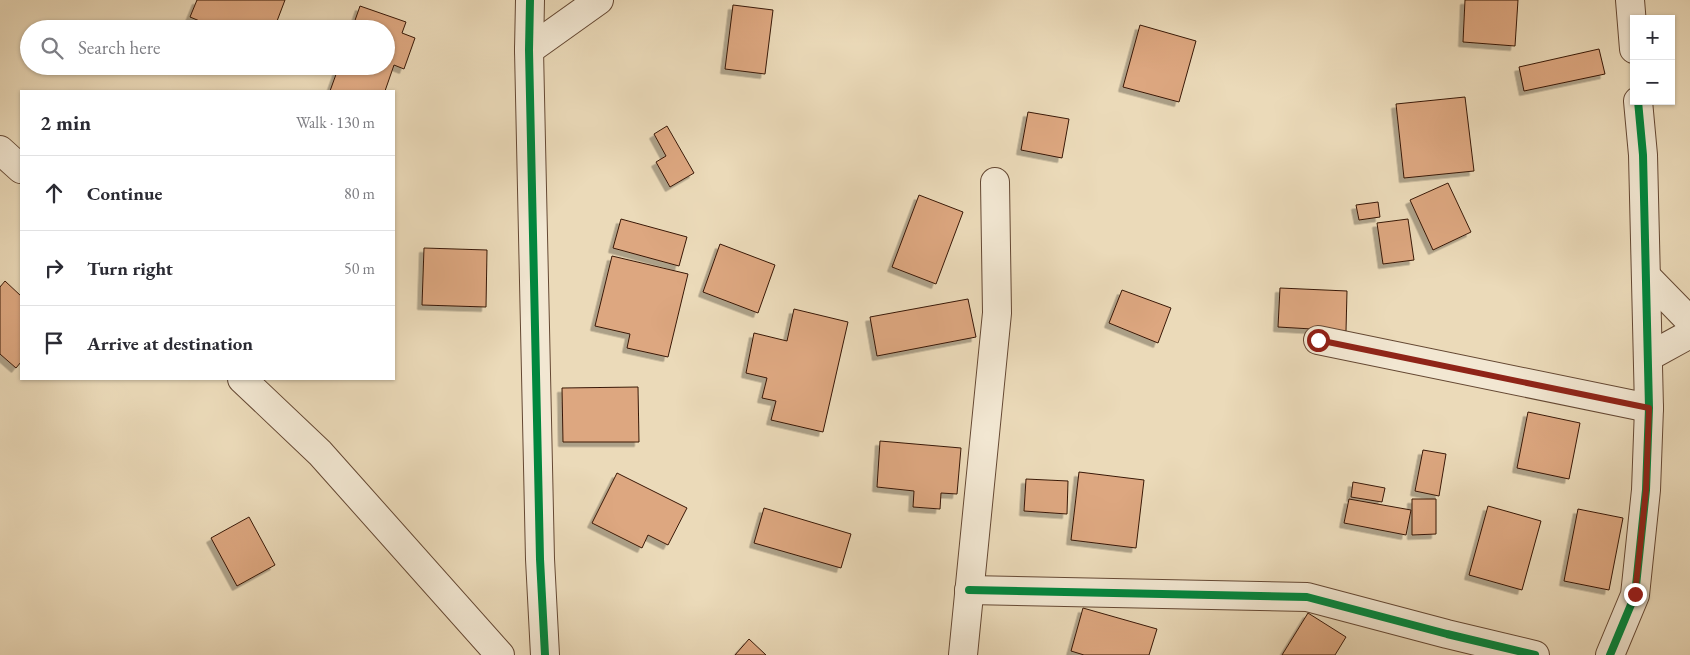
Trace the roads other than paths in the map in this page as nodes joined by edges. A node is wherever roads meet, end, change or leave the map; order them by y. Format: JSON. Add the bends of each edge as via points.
{"nodes":[{"id":1,"x":530,"y":0,"type":"edge"},
{"id":2,"x":599,"y":0,"type":"edge"},
{"id":3,"x":1630,"y":0,"type":"edge"},
{"id":4,"x":1631,"y":15,"type":"edge"},
{"id":5,"x":529,"y":50,"type":"junction"},
{"id":6,"x":1638,"y":105,"type":"edge"},
{"id":7,"x":0,"y":150,"type":"edge"},
{"id":8,"x":20,"y":169,"type":"edge"},
{"id":9,"x":995,"y":182,"type":"dead end"},
{"id":10,"x":1646,"y":276,"type":"junction"},
{"id":11,"x":1690,"y":321,"type":"edge"},
{"id":12,"x":1690,"y":334,"type":"edge"},
{"id":13,"x":1318,"y":340,"type":"dead end"},
{"id":14,"x":1648,"y":356,"type":"junction"},
{"id":15,"x":243,"y":380,"type":"edge"},
{"id":16,"x":1649,"y":408,"type":"junction"},
{"id":17,"x":969,"y":590,"type":"junction"},
{"id":18,"x":500,"y":655,"type":"edge"},
{"id":19,"x":545,"y":655,"type":"edge"},
{"id":20,"x":963,"y":655,"type":"edge"},
{"id":21,"x":1535,"y":655,"type":"edge"},
{"id":22,"x":1610,"y":655,"type":"edge"}],
"edges":[{"from":1,"to":5,"type":"street"},
{"from":2,"to":5,"type":"street"},
{"from":3,"to":4,"type":"street"},
{"from":5,"to":19,"type":"street"},
{"from":6,"to":10,"type":"street"},
{"from":7,"to":8,"type":"street"},
{"from":9,"to":17,"type":"street","via":[[997,313]]},
{"from":10,"to":11,"type":"street"},
{"from":10,"to":14,"type":"street"},
{"from":12,"to":14,"type":"street"},
{"from":13,"to":16,"type":"street"},
{"from":14,"to":16,"type":"street"},
{"from":15,"to":18,"type":"street","via":[[320,453]]},
{"from":16,"to":22,"type":"street","via":[[1646,490],[1635,594]]},
{"from":17,"to":20,"type":"street"},
{"from":17,"to":21,"type":"street","via":[[1307,597]]}]}
